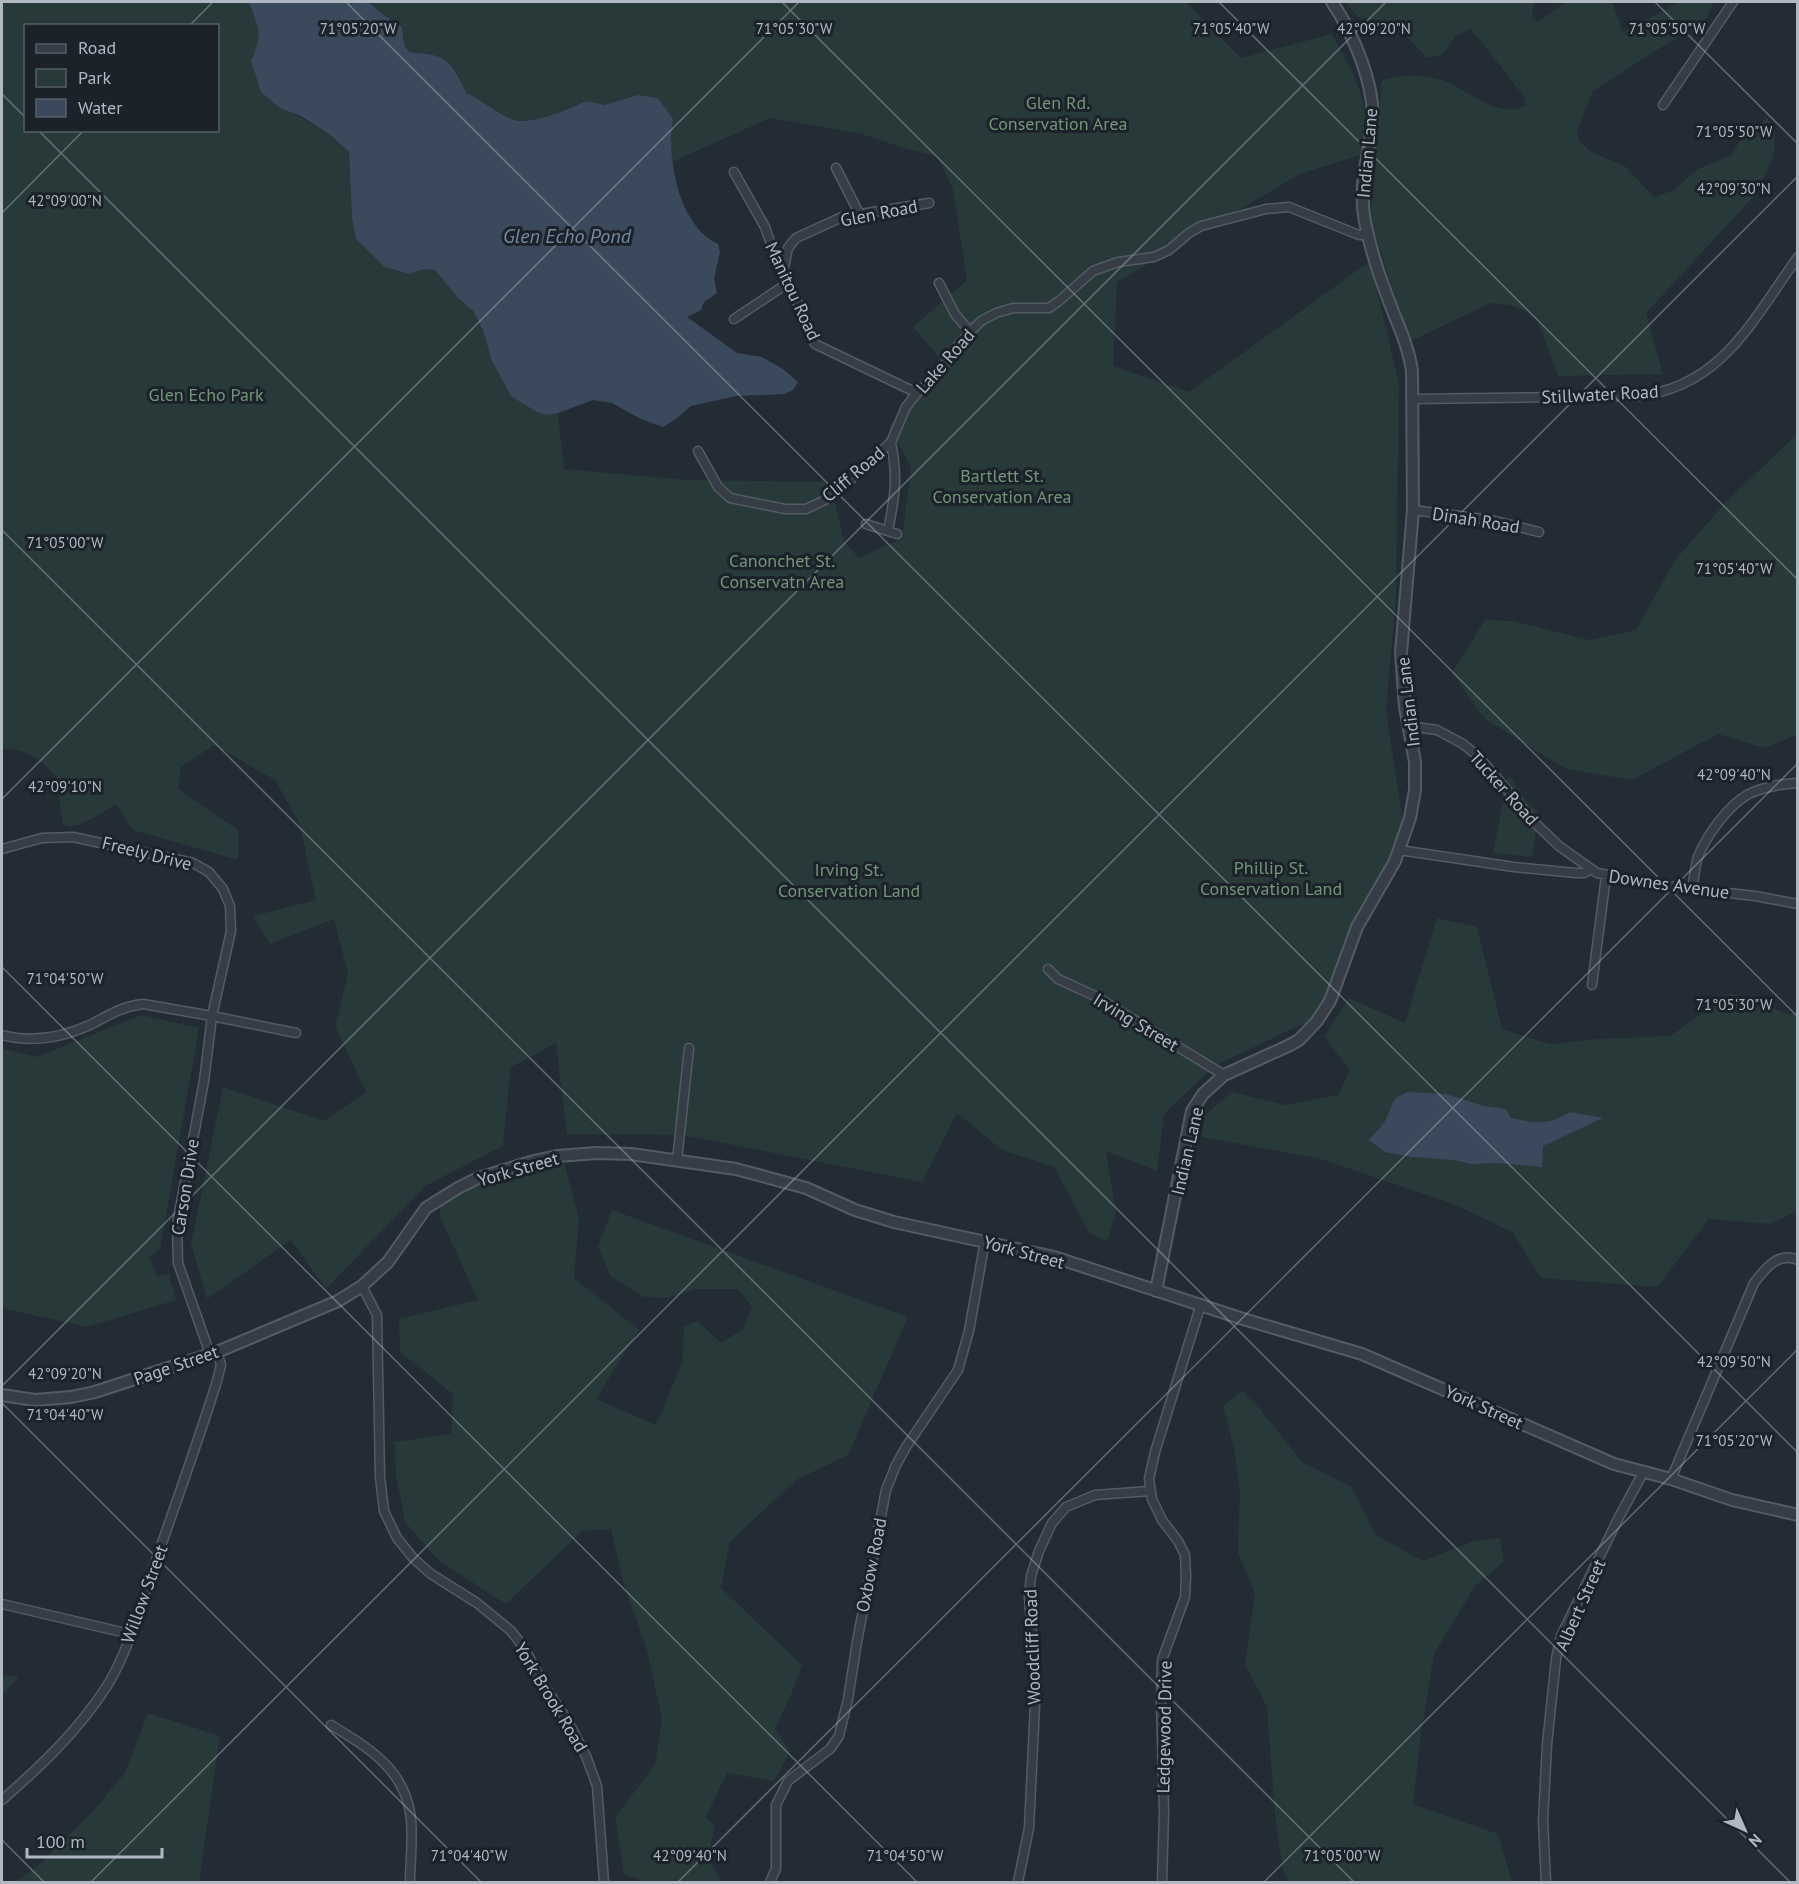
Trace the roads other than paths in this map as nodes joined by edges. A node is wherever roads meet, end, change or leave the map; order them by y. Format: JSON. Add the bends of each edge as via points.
{"nodes":[{"id":1,"x":1332,"y":2,"type":"edge"},
{"id":2,"x":1733,"y":2,"type":"edge"},
{"id":3,"x":1663,"y":105,"type":"dead end"},
{"id":4,"x":836,"y":168,"type":"dead end"},
{"id":5,"x":734,"y":172,"type":"dead end"},
{"id":6,"x":929,"y":203,"type":"dead end"},
{"id":7,"x":860,"y":215,"type":"junction"},
{"id":8,"x":1368,"y":235,"type":"junction"},
{"id":9,"x":1797,"y":257,"type":"edge"},
{"id":10,"x":783,"y":272,"type":"junction"},
{"id":11,"x":788,"y":283,"type":"junction"},
{"id":12,"x":939,"y":283,"type":"dead end"},
{"id":13,"x":734,"y":319,"type":"dead end"},
{"id":14,"x":970,"y":332,"type":"junction"},
{"id":15,"x":917,"y":393,"type":"junction"},
{"id":16,"x":1413,"y":399,"type":"junction"},
{"id":17,"x":891,"y":442,"type":"junction"},
{"id":18,"x":698,"y":452,"type":"dead end"},
{"id":19,"x":1413,"y":510,"type":"junction"},
{"id":20,"x":866,"y":524,"type":"dead end"},
{"id":21,"x":1539,"y":532,"type":"dead end"},
{"id":22,"x":1409,"y":726,"type":"junction"},
{"id":23,"x":1797,"y":783,"type":"edge"},
{"id":24,"x":2,"y":849,"type":"edge"},
{"id":25,"x":1400,"y":850,"type":"junction"},
{"id":26,"x":1591,"y":869,"type":"junction"},
{"id":27,"x":1606,"y":876,"type":"junction"},
{"id":28,"x":1692,"y":889,"type":"junction"},
{"id":29,"x":1797,"y":904,"type":"edge"},
{"id":30,"x":1048,"y":969,"type":"dead end"},
{"id":31,"x":1592,"y":985,"type":"dead end"},
{"id":32,"x":212,"y":1016,"type":"junction"},
{"id":33,"x":296,"y":1033,"type":"dead end"},
{"id":34,"x":2,"y":1035,"type":"edge"},
{"id":35,"x":689,"y":1048,"type":"dead end"},
{"id":36,"x":1224,"y":1075,"type":"junction"},
{"id":37,"x":677,"y":1161,"type":"junction"},
{"id":38,"x":985,"y":1241,"type":"junction"},
{"id":39,"x":1797,"y":1260,"type":"edge"},
{"id":40,"x":362,"y":1286,"type":"junction"},
{"id":41,"x":1156,"y":1291,"type":"junction"},
{"id":42,"x":1201,"y":1304,"type":"junction"},
{"id":43,"x":278,"y":1328,"type":"joint"},
{"id":44,"x":213,"y":1353,"type":"junction"},
{"id":45,"x":2,"y":1395,"type":"edge"},
{"id":46,"x":1644,"y":1471,"type":"junction"},
{"id":47,"x":1671,"y":1479,"type":"junction"},
{"id":48,"x":1150,"y":1491,"type":"junction"},
{"id":49,"x":1797,"y":1515,"type":"edge"},
{"id":50,"x":2,"y":1604,"type":"edge"},
{"id":51,"x":130,"y":1634,"type":"junction"},
{"id":52,"x":331,"y":1725,"type":"dead end"},
{"id":53,"x":2,"y":1800,"type":"edge"},
{"id":54,"x":410,"y":1882,"type":"edge"},
{"id":55,"x":604,"y":1882,"type":"edge"},
{"id":56,"x":770,"y":1882,"type":"edge"},
{"id":57,"x":1018,"y":1882,"type":"edge"},
{"id":58,"x":1162,"y":1882,"type":"edge"},
{"id":59,"x":1546,"y":1882,"type":"edge"}],
"edges":[{"from":1,"to":8,"type":"street","name":"Indian Lane","via":[[1359,56],[1372,97],[1372,127],[1362,191]]},
{"from":2,"to":3,"type":"street"},
{"from":4,"to":7,"type":"street"},
{"from":5,"to":10,"type":"street","name":"Manitou Road","via":[[765,227]]},
{"from":6,"to":7,"type":"street","name":"Glen Road"},
{"from":7,"to":10,"type":"street","name":"Glen Road","via":[[842,218],[796,238],[788,248]]},
{"from":8,"to":14,"type":"street","name":"Lake Road","via":[[1288,207],[1266,209],[1201,226],[1154,258],[1109,264],[1094,271],[1048,308],[1013,308],[996,313]]},
{"from":8,"to":16,"type":"street","name":"Indian Lane","via":[[1408,352]]},
{"from":9,"to":16,"type":"street","name":"Stillwater Road","via":[[1731,350],[1703,374],[1659,394]]},
{"from":10,"to":11,"type":"street","name":"Manitou Road"},
{"from":11,"to":13,"type":"street"},
{"from":11,"to":15,"type":"street","name":"Manitou Road","via":[[815,344]]},
{"from":12,"to":14,"type":"street","via":[[955,315]]},
{"from":14,"to":15,"type":"street","name":"Lake Road","via":[[936,377]]},
{"from":15,"to":17,"type":"street","name":"Lake Road","via":[[906,406]]},
{"from":16,"to":19,"type":"street","name":"Indian Lane"},
{"from":17,"to":18,"type":"street","name":"Cliff Road","via":[[825,500],[798,510],[730,498],[718,487]]},
{"from":17,"to":20,"type":"street","via":[[896,467],[893,532]]},
{"from":19,"to":21,"type":"street","name":"Dinah Road","via":[[1491,520]]},
{"from":19,"to":22,"type":"street","name":"Indian Lane","via":[[1401,653]]},
{"from":22,"to":25,"type":"street","name":"Indian Lane","via":[[1415,790]]},
{"from":22,"to":26,"type":"street","name":"Tucker Road","via":[[1437,730],[1463,744],[1479,757],[1535,823]]},
{"from":23,"to":28,"type":"street","via":[[1761,790],[1739,801],[1710,833],[1699,856]]},
{"from":24,"to":32,"type":"street","name":"Freely Drive","via":[[42,838],[79,838],[186,861],[209,872],[228,897],[232,918]]},
{"from":25,"to":26,"type":"street","name":"Downes Avenue","via":[[1515,867],[1576,873]]},
{"from":25,"to":36,"type":"street","name":"Indian Lane","via":[[1357,927],[1330,1001],[1317,1021],[1299,1040]]},
{"from":26,"to":27,"type":"street","name":"Downes Avenue"},
{"from":27,"to":28,"type":"street","name":"Downes Avenue"},
{"from":27,"to":31,"type":"street"},
{"from":28,"to":29,"type":"street","name":"Downes Avenue"},
{"from":30,"to":36,"type":"street","name":"Irving Street","via":[[1058,979],[1095,996]]},
{"from":32,"to":33,"type":"street"},
{"from":32,"to":34,"type":"street","via":[[156,1005],[132,1005],[70,1033],[30,1039]]},
{"from":32,"to":44,"type":"street","name":"Carson Drive","via":[[176,1244],[178,1263]]},
{"from":35,"to":37,"type":"street"},
{"from":36,"to":41,"type":"street","name":"Indian Lane","via":[[1203,1094],[1192,1111]]},
{"from":37,"to":38,"type":"street","name":"York Street","via":[[780,1180],[894,1222]]},
{"from":37,"to":40,"type":"street","name":"York Street","via":[[631,1154],[575,1154],[534,1161],[478,1178],[426,1208],[388,1262]]},
{"from":38,"to":41,"type":"street","name":"York Street","via":[[1054,1257]]},
{"from":38,"to":56,"type":"street","name":"Oxbow Road","via":[[958,1370],[906,1447],[886,1490],[839,1736],[830,1749],[788,1781],[776,1805],[776,1869]]},
{"from":39,"to":47,"type":"street","via":[[1779,1258],[1768,1265],[1755,1283]]},
{"from":40,"to":43,"type":"street","name":"York Street"},
{"from":40,"to":55,"type":"street","name":"York Brook Road","via":[[377,1315],[384,1511],[397,1538],[414,1559],[511,1631],[569,1723],[597,1786]]},
{"from":41,"to":42,"type":"street","name":"York Street"},
{"from":42,"to":46,"type":"street","name":"York Street","via":[[1362,1354],[1576,1449]]},
{"from":42,"to":48,"type":"street","name":"Ledgewood Drive","via":[[1155,1452]]},
{"from":43,"to":44,"type":"street","name":"Page Street"},
{"from":44,"to":45,"type":"street","name":"Page Street","via":[[71,1397],[35,1400]]},
{"from":44,"to":51,"type":"street","name":"Willow Street","via":[[220,1365],[219,1376]]},
{"from":46,"to":47,"type":"street","name":"York Street"},
{"from":46,"to":59,"type":"street","name":"Albert Street","via":[[1561,1636],[1549,1708],[1544,1821]]},
{"from":47,"to":49,"type":"street","name":"York Street","via":[[1731,1500]]},
{"from":48,"to":57,"type":"street","name":"Woodcliff Road","via":[[1095,1495],[1066,1507],[1052,1523],[1039,1551],[1029,1597],[1036,1685],[1029,1828]]},
{"from":48,"to":58,"type":"street","name":"Ledgewood Drive","via":[[1162,1520],[1185,1555],[1186,1577],[1185,1597],[1162,1660]]},
{"from":50,"to":51,"type":"street"},
{"from":51,"to":53,"type":"street","name":"Willow Street","via":[[110,1681],[74,1730],[50,1758]]},
{"from":52,"to":54,"type":"street","via":[[369,1748],[404,1789],[411,1814]]}]}
